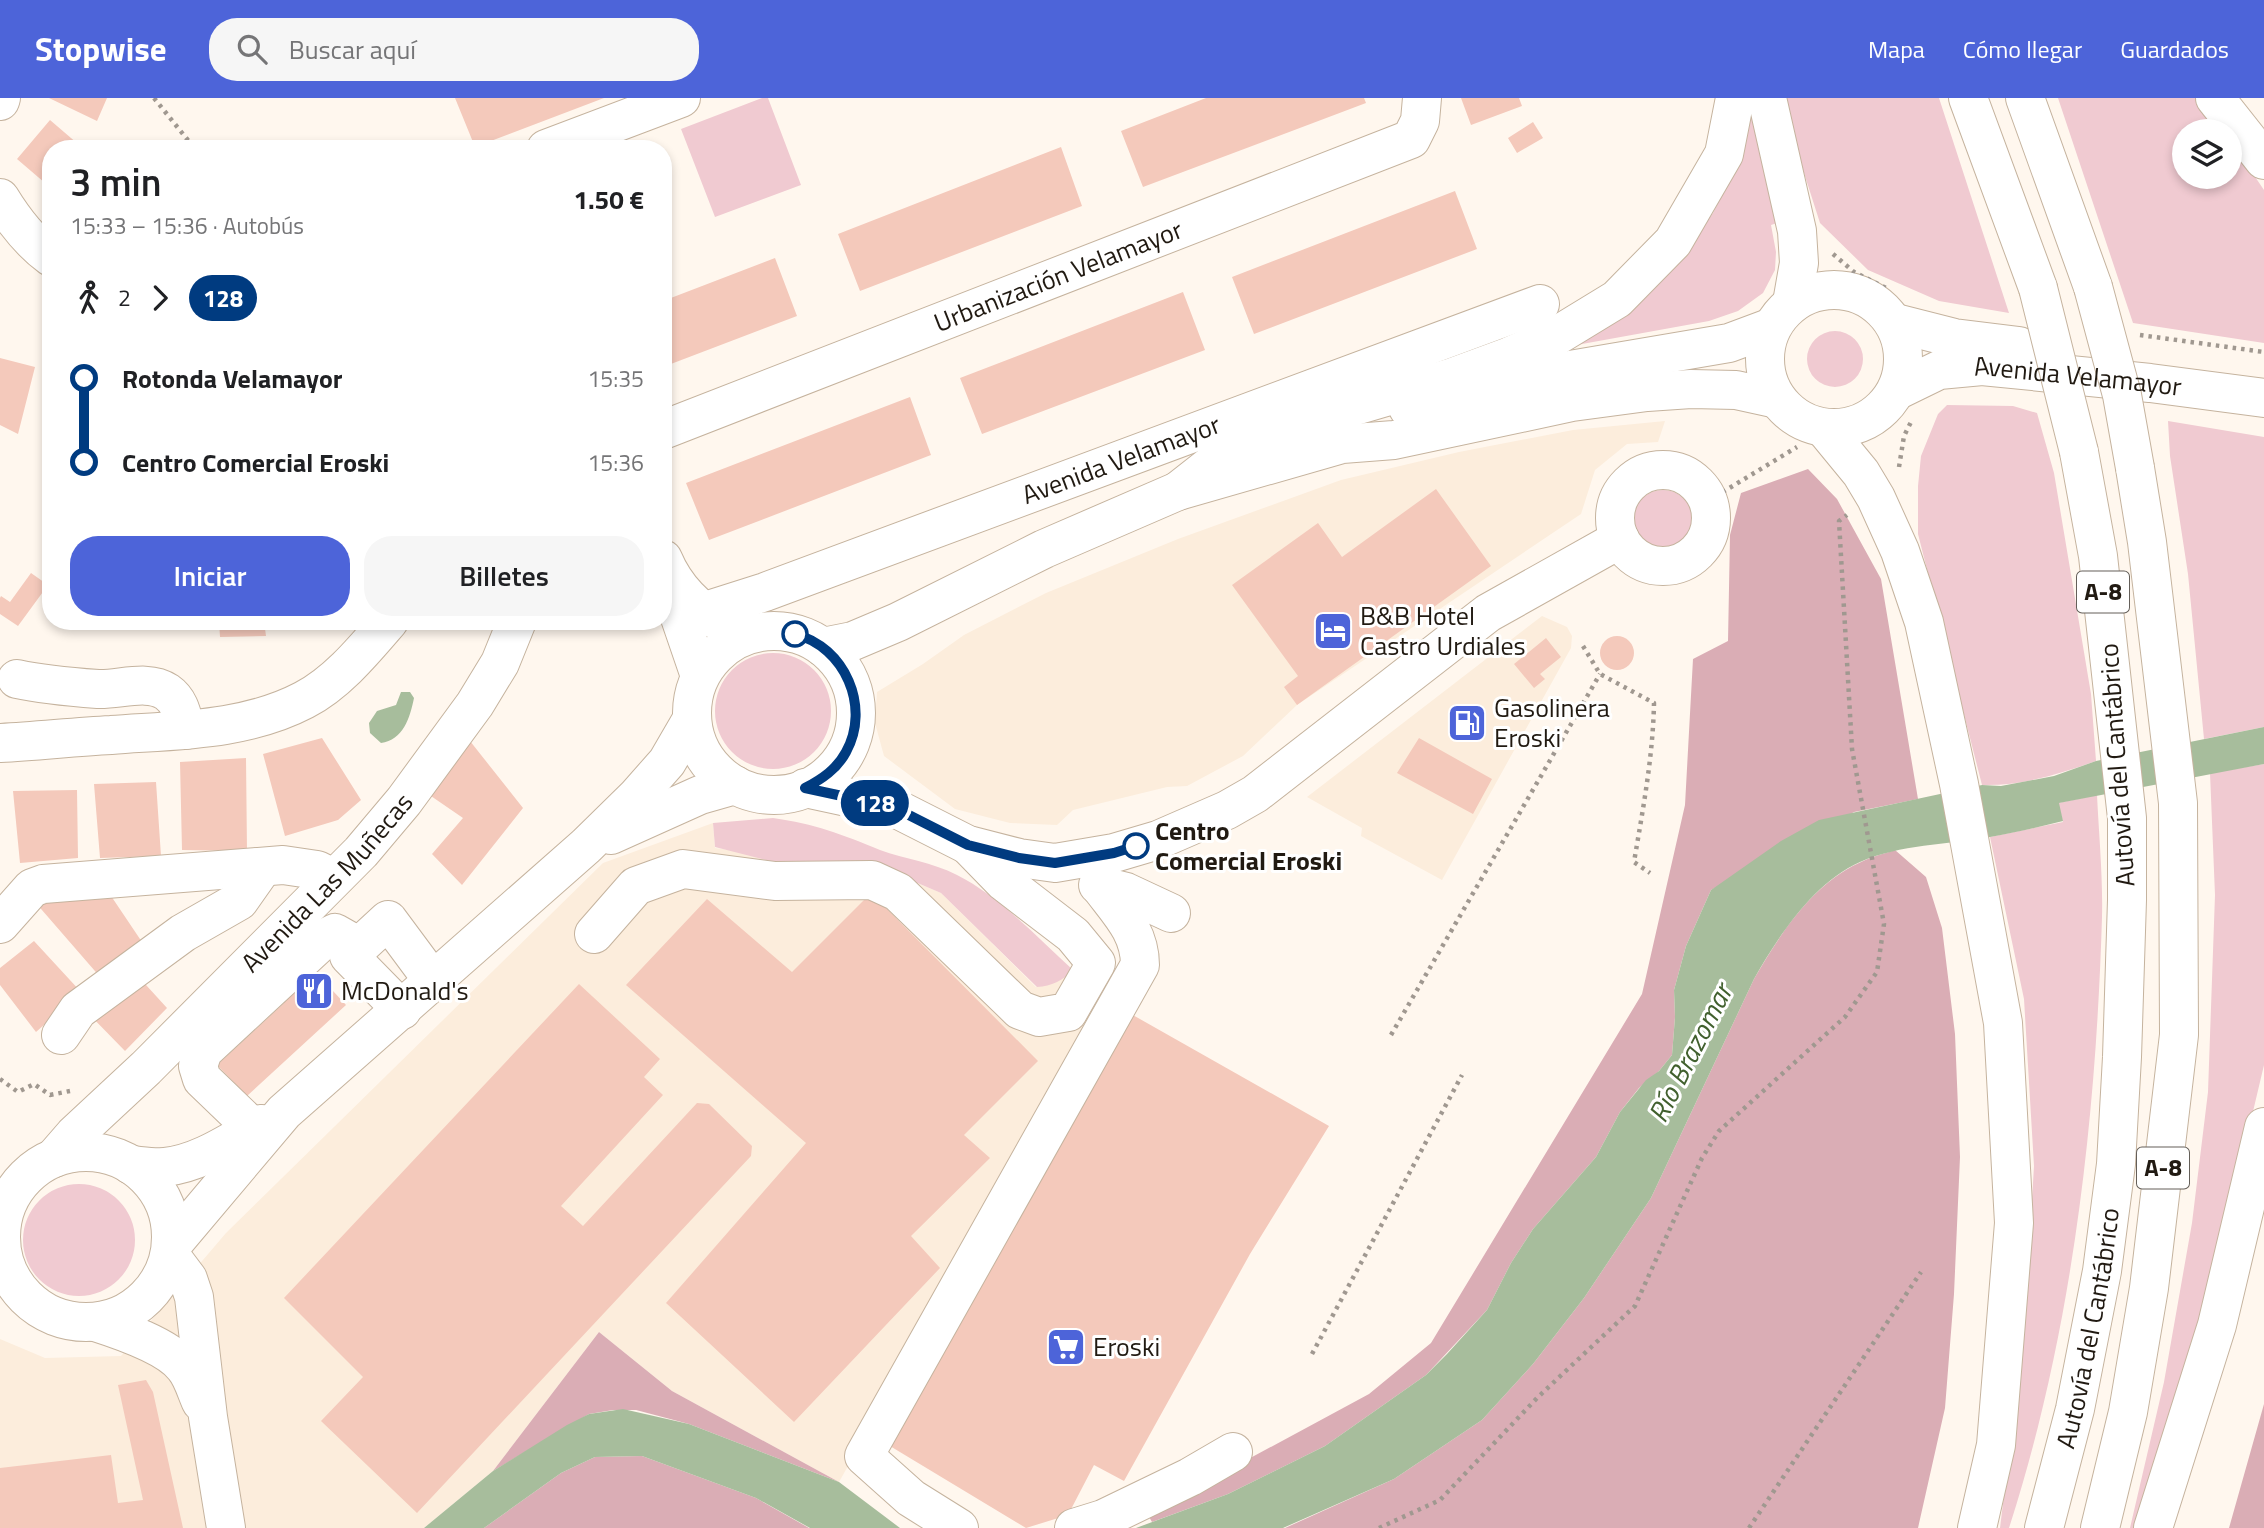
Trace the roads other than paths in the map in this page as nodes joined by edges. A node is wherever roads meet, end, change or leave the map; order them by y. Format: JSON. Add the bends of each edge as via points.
{"nodes":[{"id":1,"x":681,"y":98,"type":"edge"},
{"id":2,"x":1422,"y":98,"type":"edge"},
{"id":3,"x":1735,"y":98,"type":"edge"},
{"id":4,"x":1767,"y":98,"type":"edge"},
{"id":5,"x":1968,"y":98,"type":"edge"},
{"id":6,"x":2025,"y":98,"type":"edge"},
{"id":7,"x":2214,"y":98,"type":"edge"},
{"id":8,"x":570,"y":140,"type":"edge"},
{"id":9,"x":2264,"y":160,"type":"edge"},
{"id":10,"x":0,"y":198,"type":"edge"},
{"id":11,"x":42,"y":250,"type":"edge"},
{"id":12,"x":1540,"y":304,"type":"dead end"},
{"id":13,"x":1782,"y":315,"type":"junction"},
{"id":14,"x":1895,"y":323,"type":"junction"},
{"id":15,"x":2264,"y":374,"type":"edge"},
{"id":16,"x":2264,"y":398,"type":"edge"},
{"id":17,"x":1777,"y":399,"type":"junction"},
{"id":18,"x":1906,"y":401,"type":"junction"},
{"id":19,"x":672,"y":426,"type":"edge"},
{"id":20,"x":1813,"y":436,"type":"junction"},
{"id":21,"x":1342,"y":444,"type":"junction"},
{"id":22,"x":1178,"y":491,"type":"junction"},
{"id":23,"x":1620,"y":539,"type":"junction"},
{"id":24,"x":672,"y":575,"type":"edge"},
{"id":25,"x":672,"y":586,"type":"edge"},
{"id":26,"x":702,"y":612,"type":"junction"},
{"id":27,"x":898,"y":622,"type":"junction"},
{"id":28,"x":381,"y":630,"type":"edge"},
{"id":29,"x":513,"y":630,"type":"edge"},
{"id":30,"x":746,"y":635,"type":"junction"},
{"id":31,"x":823,"y":647,"type":"junction"},
{"id":32,"x":700,"y":676,"type":"junction"},
{"id":33,"x":17,"y":679,"type":"dead end"},
{"id":34,"x":853,"y":689,"type":"junction"},
{"id":35,"x":692,"y":719,"type":"junction"},
{"id":36,"x":186,"y":730,"type":"junction"},
{"id":37,"x":0,"y":743,"type":"edge"},
{"id":38,"x":846,"y":753,"type":"junction"},
{"id":39,"x":735,"y":785,"type":"junction"},
{"id":40,"x":805,"y":788,"type":"junction"},
{"id":41,"x":893,"y":807,"type":"junction"},
{"id":42,"x":968,"y":845,"type":"junction"},
{"id":43,"x":586,"y":846,"type":"junction"},
{"id":44,"x":1055,"y":863,"type":"junction"},
{"id":45,"x":259,"y":867,"type":"junction"},
{"id":46,"x":334,"y":878,"type":"junction"},
{"id":47,"x":1098,"y":885,"type":"junction"},
{"id":48,"x":1171,"y":914,"type":"dead end"},
{"id":49,"x":0,"y":923,"type":"edge"},
{"id":50,"x":594,"y":934,"type":"dead end"},
{"id":51,"x":1073,"y":934,"type":"junction"},
{"id":52,"x":358,"y":946,"type":"junction"},
{"id":53,"x":434,"y":982,"type":"junction"},
{"id":54,"x":402,"y":1010,"type":"junction"},
{"id":55,"x":61,"y":1035,"type":"dead end"},
{"id":56,"x":97,"y":1112,"type":"junction"},
{"id":57,"x":269,"y":1121,"type":"junction"},
{"id":58,"x":2264,"y":1127,"type":"edge"},
{"id":59,"x":54,"y":1158,"type":"junction"},
{"id":60,"x":126,"y":1162,"type":"junction"},
{"id":61,"x":6,"y":1200,"type":"edge"},
{"id":62,"x":170,"y":1250,"type":"junction"},
{"id":63,"x":13,"y":1297,"type":"edge"},
{"id":64,"x":95,"y":1322,"type":"junction"},
{"id":65,"x":208,"y":1417,"type":"junction"},
{"id":66,"x":1233,"y":1452,"type":"dead end"},
{"id":67,"x":226,"y":1528,"type":"edge"},
{"id":68,"x":959,"y":1528,"type":"edge"},
{"id":69,"x":1074,"y":1528,"type":"edge"},
{"id":70,"x":1978,"y":1528,"type":"edge"},
{"id":71,"x":2044,"y":1528,"type":"edge"},
{"id":72,"x":2100,"y":1528,"type":"edge"},
{"id":73,"x":2153,"y":1528,"type":"edge"}],
"edges":[{"from":1,"to":8,"type":"main road"},
{"from":2,"to":19,"type":"main road","name":"Urbanización Velamayor","via":[[1420,121],[1411,139]]},
{"from":3,"to":22,"type":"main road","via":[[1724,153],[1673,242],[1617,299],[1558,335],[1510,356],[1234,447]]},
{"from":4,"to":13,"type":"main road","via":[[1797,231],[1799,263]]},
{"from":5,"to":71,"type":"main road","name":"Autovía del Cantábrico","number":"A-8","bridge":true,"via":[[2038,288],[2079,452],[2098,556],[2127,818],[2116,1164],[2080,1384]]},
{"from":6,"to":72,"type":"main road","name":"Autovía del Cantábrico","number":"A-8","bridge":true,"via":[[2093,286],[2122,395],[2147,542],[2178,803],[2179,1035],[2150,1288],[2128,1412]]},
{"from":7,"to":9,"type":"main road"},
{"from":10,"to":11,"type":"main road"},
{"from":12,"to":26,"type":"main road","name":"Avenida Velamayor"},
{"from":13,"to":14,"type":"main road","via":[[1809,294],[1848,290],[1882,308]]},
{"from":13,"to":17,"type":"main road","via":[[1766,345],[1768,382]]},
{"from":13,"to":21,"type":"main road","name":"Avenida Velamayor","via":[[1730,343],[1529,377],[1383,414]]},
{"from":14,"to":15,"type":"main road","name":"Avenida Velamayor","via":[[1972,341]]},
{"from":14,"to":18,"type":"main road","via":[[1904,357]]},
{"from":16,"to":18,"type":"main road","name":"Avenida Velamayor","via":[[1982,366],[1939,370]]},
{"from":17,"to":20,"type":"main road","via":[[1806,423]]},
{"from":17,"to":21,"type":"main road","name":"Avenida Velamayor","via":[[1735,390],[1647,391],[1394,440]]},
{"from":18,"to":20,"type":"main road","via":[[1884,408],[1866,421]]},
{"from":20,"to":70,"type":"main road","via":[[1861,473],[1876,498],[1924,622],[2004,1023],[2014,1223],[1996,1445]]},
{"from":21,"to":22,"type":"main road","name":"Avenida Velamayor"},
{"from":22,"to":27,"type":"main road","name":"Avenida Velamayor","via":[[1044,549]]},
{"from":23,"to":23,"type":"main road","via":[[1615,523],[1619,500],[1632,481],[1646,473],[1677,472],[1703,490],[1712,520],[1709,535],[1689,559],[1674,566],[1650,564],[1629,552]]},
{"from":23,"to":44,"type":"main road","via":[[1488,613],[1255,794],[1170,835],[1125,850]]},
{"from":24,"to":26,"type":"main road"},
{"from":25,"to":32,"type":"main road"},
{"from":26,"to":30,"type":"main road"},
{"from":27,"to":31,"type":"main road","name":"Avenida Velamayor","via":[[853,641]]},
{"from":27,"to":34,"type":"main road","name":"Avenida Velamayor","via":[[871,655]]},
{"from":28,"to":36,"type":"main road","via":[[349,666],[306,699],[261,718]]},
{"from":29,"to":46,"type":"main road","name":"Avenida Las Muñecas","via":[[500,663],[445,748],[361,852]]},
{"from":30,"to":31,"type":"main road","via":[[786,632]]},
{"from":30,"to":32,"type":"main road","via":[[727,645]]},
{"from":31,"to":34,"type":"main road","via":[[841,666]]},
{"from":32,"to":35,"type":"main road"},
{"from":33,"to":36,"type":"main road","via":[[48,686],[161,689],[178,702]]},
{"from":34,"to":38,"type":"main road","via":[[855,722]]},
{"from":35,"to":39,"type":"main road","via":[[699,746],[714,768]]},
{"from":35,"to":43,"type":"main road","via":[[667,762]]},
{"from":36,"to":37,"type":"main road"},
{"from":38,"to":40,"type":"main road","via":[[821,780]]},
{"from":38,"to":41,"type":"main road"},
{"from":39,"to":40,"type":"main road","via":[[770,794]]},
{"from":39,"to":43,"type":"main road","via":[[663,810]]},
{"from":40,"to":41,"type":"main road"},
{"from":41,"to":42,"type":"main road"},
{"from":42,"to":44,"type":"main road"},
{"from":42,"to":51,"type":"main road","via":[[1004,882]]},
{"from":43,"to":53,"type":"main road"},
{"from":44,"to":47,"type":"main road"},
{"from":44,"to":51,"type":"main road"},
{"from":45,"to":46,"type":"main road","via":[[317,870]]},
{"from":45,"to":49,"type":"main road","via":[[43,884],[32,888]]},
{"from":45,"to":55,"type":"main road","via":[[239,901],[183,933],[78,1010]]},
{"from":46,"to":56,"type":"main road","name":"Avenida Las Muñecas"},
{"from":47,"to":48,"type":"main road","via":[[1126,892]]},
{"from":47,"to":68,"type":"main road","via":[[1135,934],[1140,965],[864,1456],[911,1498]]},
{"from":50,"to":51,"type":"main road","via":[[636,886],[683,869],[775,881],[872,880],[898,892],[1020,1010],[1039,1017],[1068,1012],[1096,962]]},
{"from":52,"to":53,"type":"main road","via":[[388,920]]},
{"from":52,"to":54,"type":"main road","via":[[349,956]]},
{"from":52,"to":57,"type":"main road","via":[[335,933],[325,938],[203,1051],[198,1066],[202,1079]]},
{"from":53,"to":54,"type":"main road"},
{"from":54,"to":57,"type":"main road"},
{"from":56,"to":59,"type":"main road","name":"Avenida Las Muñecas"},
{"from":56,"to":60,"type":"main road"},
{"from":57,"to":60,"type":"main road","via":[[187,1163],[162,1167]]},
{"from":57,"to":62,"type":"main road"},
{"from":58,"to":73,"type":"main road","via":[[2217,1325]]},
{"from":59,"to":60,"type":"main road","via":[[86,1152]]},
{"from":59,"to":61,"type":"main road","via":[[34,1170]]},
{"from":60,"to":62,"type":"main road","via":[[149,1180],[163,1200],[170,1222]]},
{"from":61,"to":63,"type":"main road","via":[[2,1248]]},
{"from":62,"to":64,"type":"main road","via":[[160,1279],[143,1300],[121,1315]]},
{"from":62,"to":65,"type":"main road","via":[[194,1297]]},
{"from":63,"to":64,"type":"main road","via":[[70,1321]]},
{"from":64,"to":65,"type":"main road","via":[[131,1334],[184,1366]]},
{"from":65,"to":67,"type":"main road"},
{"from":66,"to":69,"type":"main road","via":[[1191,1477]]}]}
